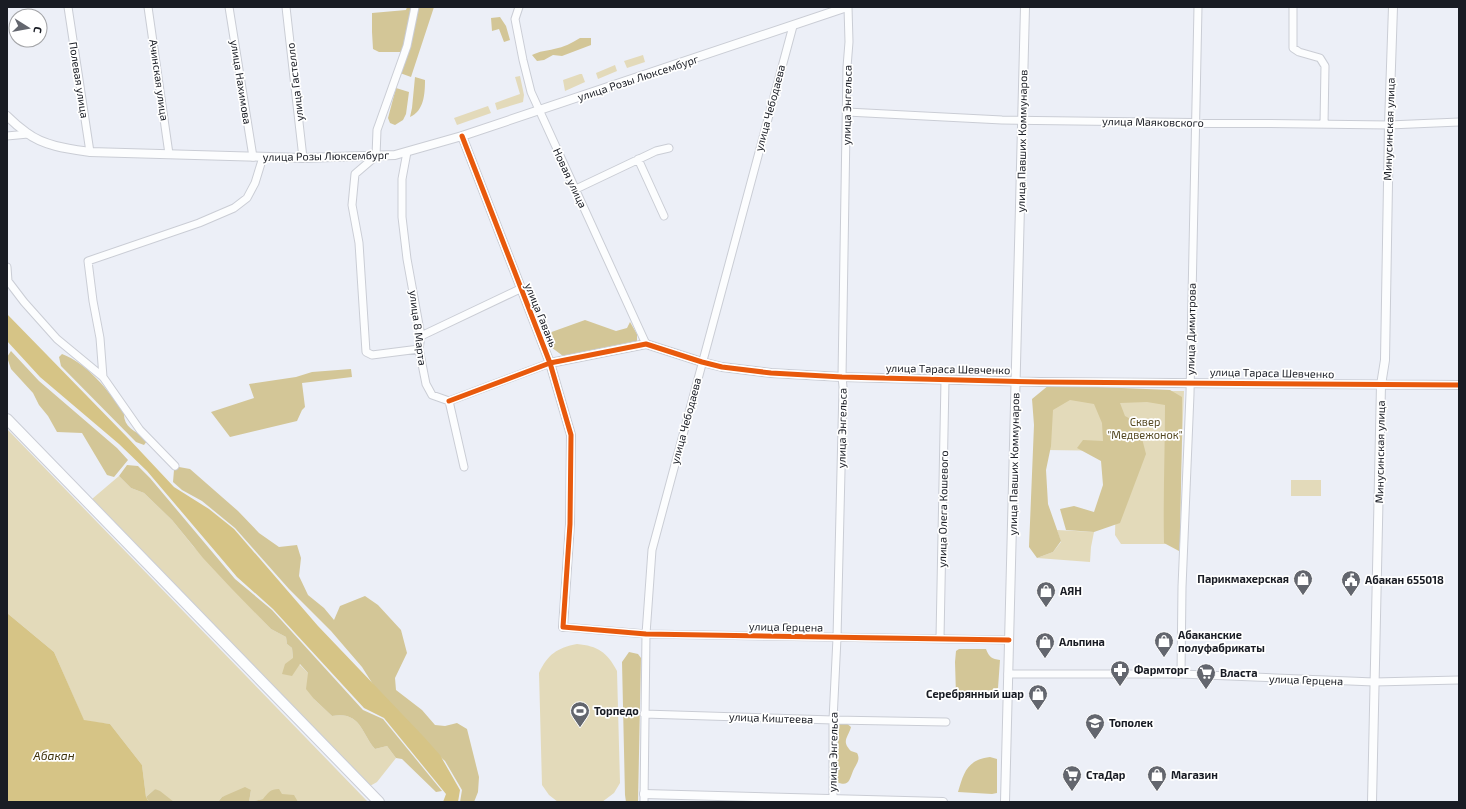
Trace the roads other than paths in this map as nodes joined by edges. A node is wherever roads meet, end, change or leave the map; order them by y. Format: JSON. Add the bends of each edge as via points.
{"nodes":[{"id":1,"x":68,"y":7,"type":"edge"},
{"id":2,"x":148,"y":7,"type":"edge"},
{"id":3,"x":229,"y":7,"type":"edge"},
{"id":4,"x":286,"y":7,"type":"edge"},
{"id":5,"x":415,"y":7,"type":"edge"},
{"id":6,"x":519,"y":7,"type":"edge"},
{"id":7,"x":848,"y":7,"type":"edge"},
{"id":8,"x":1025,"y":7,"type":"edge"},
{"id":9,"x":1198,"y":7,"type":"edge"},
{"id":10,"x":1293,"y":7,"type":"edge"},
{"id":11,"x":1393,"y":7,"type":"edge"},
{"id":12,"x":793,"y":26,"type":"junction"},
{"id":13,"x":539,"y":110,"type":"junction"},
{"id":14,"x":847,"y":112,"type":"junction"},
{"id":15,"x":7,"y":116,"type":"edge"},
{"id":16,"x":1023,"y":120,"type":"junction"},
{"id":17,"x":1195,"y":122,"type":"junction"},
{"id":18,"x":1459,"y":122,"type":"edge"},
{"id":19,"x":1324,"y":124,"type":"junction"},
{"id":20,"x":1388,"y":125,"type":"junction"},
{"id":21,"x":28,"y":134,"type":"junction"},
{"id":22,"x":7,"y":136,"type":"edge"},
{"id":23,"x":462,"y":136,"type":"junction"},
{"id":24,"x":669,"y":148,"type":"dead end"},
{"id":25,"x":90,"y":152,"type":"junction"},
{"id":26,"x":407,"y":152,"type":"junction"},
{"id":27,"x":169,"y":154,"type":"junction"},
{"id":28,"x":376,"y":156,"type":"junction"},
{"id":29,"x":253,"y":157,"type":"junction"},
{"id":30,"x":263,"y":157,"type":"junction"},
{"id":31,"x":303,"y":158,"type":"junction"},
{"id":32,"x":638,"y":159,"type":"junction"},
{"id":33,"x":576,"y":189,"type":"junction"},
{"id":34,"x":664,"y":216,"type":"dead end"},
{"id":35,"x":7,"y":267,"type":"edge"},
{"id":36,"x":8,"y":281,"type":"edge"},
{"id":37,"x":520,"y":289,"type":"junction"},
{"id":38,"x":421,"y":336,"type":"junction"},
{"id":39,"x":646,"y":344,"type":"junction"},
{"id":40,"x":419,"y":349,"type":"junction"},
{"id":41,"x":702,"y":362,"type":"junction"},
{"id":42,"x":550,"y":363,"type":"junction"},
{"id":43,"x":103,"y":377,"type":"junction"},
{"id":44,"x":842,"y":377,"type":"junction"},
{"id":45,"x":945,"y":380,"type":"junction"},
{"id":46,"x":1016,"y":381,"type":"junction"},
{"id":47,"x":1190,"y":382,"type":"junction"},
{"id":48,"x":1381,"y":385,"type":"junction"},
{"id":49,"x":1459,"y":385,"type":"edge"},
{"id":50,"x":449,"y":401,"type":"junction"},
{"id":51,"x":7,"y":419,"type":"edge"},
{"id":52,"x":175,"y":466,"type":"dead end"},
{"id":53,"x":464,"y":466,"type":"dead end"},
{"id":54,"x":563,"y":627,"type":"joint"},
{"id":55,"x":646,"y":634,"type":"junction"},
{"id":56,"x":837,"y":638,"type":"junction"},
{"id":57,"x":940,"y":638,"type":"junction"},
{"id":58,"x":1009,"y":640,"type":"junction"},
{"id":59,"x":1008,"y":674,"type":"junction"},
{"id":60,"x":1181,"y":674,"type":"junction"},
{"id":61,"x":1459,"y":680,"type":"edge"},
{"id":62,"x":1374,"y":682,"type":"junction"},
{"id":63,"x":644,"y":714,"type":"junction"},
{"id":64,"x":833,"y":720,"type":"junction"},
{"id":65,"x":946,"y":722,"type":"dead end"},
{"id":66,"x":644,"y":798,"type":"edge"},
{"id":67,"x":833,"y":800,"type":"edge"},
{"id":68,"x":379,"y":802,"type":"edge"},
{"id":69,"x":943,"y":802,"type":"edge"},
{"id":70,"x":1005,"y":802,"type":"edge"},
{"id":71,"x":1372,"y":802,"type":"edge"}],
"edges":[{"from":1,"to":25,"type":"street","name":"Полевая улица"},
{"from":2,"to":27,"type":"street","name":"Ачинская улица"},
{"from":3,"to":29,"type":"street","name":"улица Нахимова"},
{"from":4,"to":31,"type":"street","name":"улица Гастелло"},
{"from":5,"to":28,"type":"street","via":[[407,46],[378,130]]},
{"from":6,"to":13,"type":"street","name":"Новая улица","via":[[515,19],[531,92]]},
{"from":7,"to":12,"type":"street","name":"улица Розы Люксембург"},
{"from":7,"to":14,"type":"street","name":"улица Энгельса"},
{"from":8,"to":16,"type":"street","name":"улица Павших Коммунаров"},
{"from":9,"to":17,"type":"street","name":"улица Димитрова"},
{"from":10,"to":19,"type":"street","via":[[1293,48],[1320,58],[1325,66]]},
{"from":11,"to":20,"type":"street","name":"Минусинская улица"},
{"from":12,"to":13,"type":"street","name":"улица Розы Люксембург"},
{"from":12,"to":41,"type":"street","name":"улица Чебодаева"},
{"from":13,"to":23,"type":"street","name":"улица Розы Люксембург"},
{"from":13,"to":33,"type":"street","name":"Новая улица"},
{"from":14,"to":16,"type":"street","name":"улица Маяковского"},
{"from":14,"to":44,"type":"street","name":"улица Энгельса"},
{"from":15,"to":21,"type":"street","name":"улица Розы Люксембург"},
{"from":16,"to":17,"type":"street","name":"улица Маяковского"},
{"from":16,"to":46,"type":"street","name":"улица Павших Коммунаров"},
{"from":17,"to":19,"type":"street","name":"улица Маяковского"},
{"from":17,"to":47,"type":"street","name":"улица Димитрова"},
{"from":18,"to":20,"type":"street","name":"улица Маяковского"},
{"from":19,"to":20,"type":"street","name":"улица Маяковского"},
{"from":20,"to":48,"type":"street","name":"Минусинская улица","via":[[1385,360]]},
{"from":21,"to":22,"type":"street"},
{"from":21,"to":25,"type":"street","name":"улица Розы Люксембург","via":[[47,144]]},
{"from":23,"to":26,"type":"street","name":"улица Розы Люксембург"},
{"from":23,"to":37,"type":"street","name":"улица Гавань"},
{"from":24,"to":32,"type":"street"},
{"from":25,"to":27,"type":"street","name":"улица Розы Люксембург"},
{"from":26,"to":28,"type":"street","name":"улица Розы Люксембург"},
{"from":26,"to":38,"type":"street","name":"улица 8 Марта","via":[[402,179],[402,217]]},
{"from":27,"to":29,"type":"street","name":"улица Розы Люксембург"},
{"from":28,"to":31,"type":"street","name":"улица Розы Люксембург"},
{"from":28,"to":40,"type":"street","via":[[355,174],[352,205],[360,243],[366,352],[372,355]]},
{"from":29,"to":30,"type":"street","name":"улица Розы Люксембург"},
{"from":30,"to":31,"type":"street","name":"улица Розы Люксембург"},
{"from":30,"to":43,"type":"street","via":[[247,198],[234,208],[88,261],[100,338]]},
{"from":32,"to":33,"type":"street"},
{"from":32,"to":34,"type":"street"},
{"from":33,"to":39,"type":"street","name":"Новая улица"},
{"from":35,"to":36,"type":"street"},
{"from":36,"to":43,"type":"street","via":[[57,338]]},
{"from":37,"to":38,"type":"street"},
{"from":37,"to":42,"type":"street","name":"улица Гавань"},
{"from":38,"to":40,"type":"street","name":"улица 8 Марта"},
{"from":39,"to":41,"type":"street","name":"улица Тараса Шевченко"},
{"from":39,"to":42,"type":"street","name":"улица Тараса Шевченко"},
{"from":40,"to":50,"type":"street","name":"улица 8 Марта","via":[[426,384],[432,395]]},
{"from":41,"to":44,"type":"street","name":"улица Тараса Шевченко","via":[[771,374]]},
{"from":41,"to":55,"type":"street","name":"улица Чебодаева","via":[[652,550]]},
{"from":42,"to":50,"type":"street","name":"улица Тараса Шевченко"},
{"from":42,"to":54,"type":"street","name":"улица Гавань","via":[[571,435],[570,524]]},
{"from":43,"to":52,"type":"street","via":[[140,430]]},
{"from":44,"to":45,"type":"street","name":"улица Тараса Шевченко"},
{"from":44,"to":56,"type":"street","name":"улица Энгельса"},
{"from":45,"to":46,"type":"street","name":"улица Тараса Шевченко"},
{"from":45,"to":57,"type":"street","name":"улица Олега Кошевого"},
{"from":46,"to":47,"type":"street","name":"улица Тараса Шевченко"},
{"from":46,"to":58,"type":"street","name":"улица Павших Коммунаров"},
{"from":47,"to":48,"type":"street","name":"улица Тараса Шевченко"},
{"from":47,"to":60,"type":"street","name":"улица Димитрова"},
{"from":48,"to":49,"type":"street","name":"улица Тараса Шевченко"},
{"from":48,"to":62,"type":"street","name":"Минусинская улица"},
{"from":50,"to":53,"type":"street"},
{"from":51,"to":68,"type":"main road"},
{"from":54,"to":55,"type":"street","name":"улица Герцена"},
{"from":55,"to":56,"type":"street","name":"улица Герцена"},
{"from":55,"to":63,"type":"street","name":"улица Чебодаева"},
{"from":56,"to":57,"type":"street","name":"улица Герцена"},
{"from":56,"to":64,"type":"street","name":"улица Энгельса"},
{"from":57,"to":58,"type":"street","name":"улица Герцена"},
{"from":58,"to":59,"type":"street","name":"улица Павших Коммунаров"},
{"from":59,"to":60,"type":"street","name":"улица Герцена"},
{"from":59,"to":70,"type":"street","name":"улица Павших Коммунаров"},
{"from":60,"to":62,"type":"street","name":"улица Герцена"},
{"from":61,"to":62,"type":"street","name":"улица Герцена"},
{"from":62,"to":71,"type":"street","name":"Минусинская улица"},
{"from":63,"to":64,"type":"street","name":"улица Киштеева"},
{"from":63,"to":66,"type":"street","name":"улица Чебодаева"},
{"from":64,"to":65,"type":"street","name":"улица Киштеева"},
{"from":64,"to":67,"type":"street","name":"улица Энгельса"},
{"from":66,"to":67,"type":"street"},
{"from":67,"to":69,"type":"street"}]}
